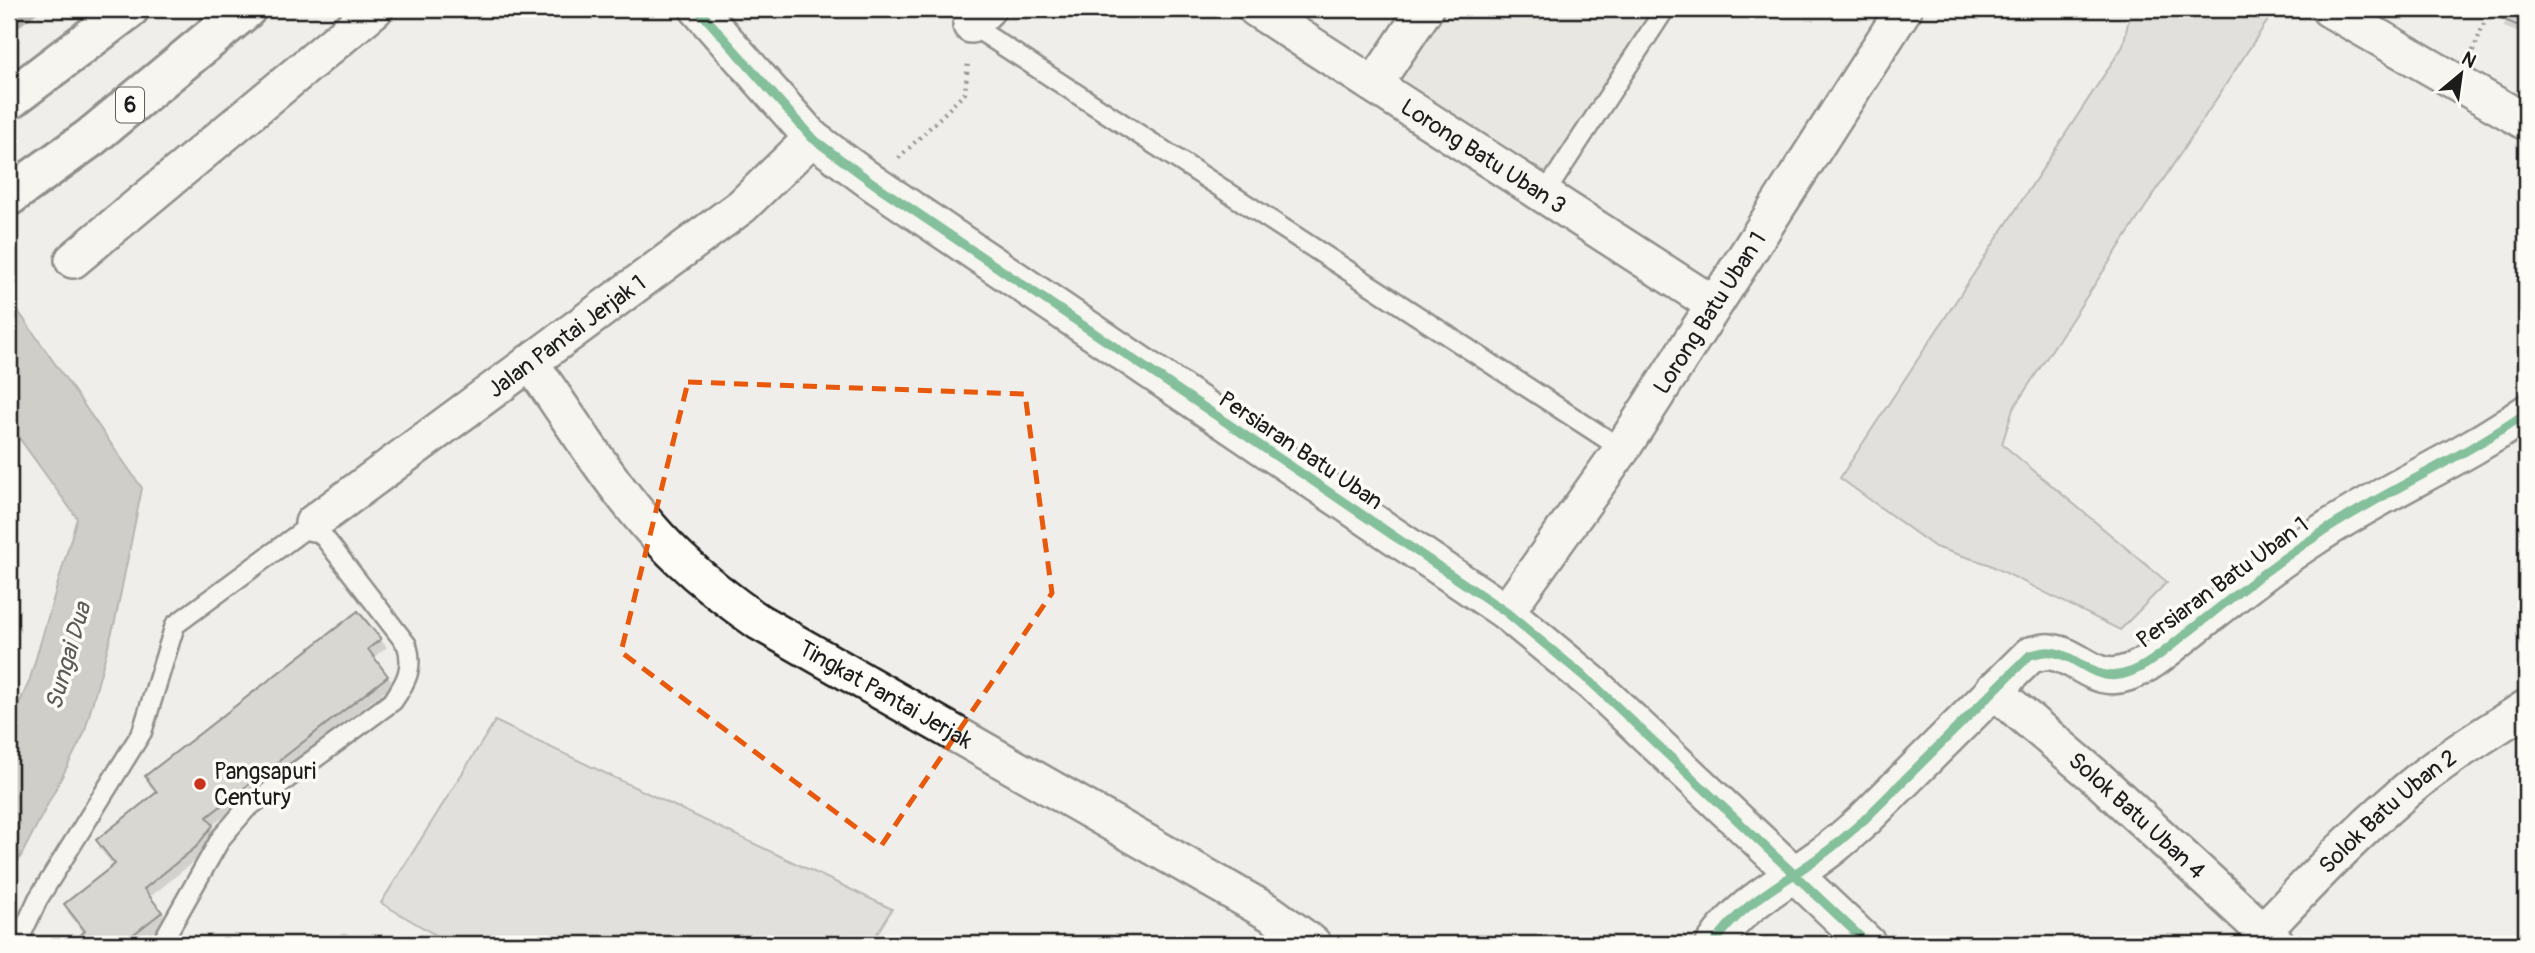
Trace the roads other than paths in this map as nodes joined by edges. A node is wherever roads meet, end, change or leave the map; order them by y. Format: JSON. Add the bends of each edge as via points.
{"nodes":[{"id":1,"x":128,"y":9,"type":"edge"},
{"id":2,"x":246,"y":9,"type":"edge"},
{"id":3,"x":375,"y":9,"type":"edge"},
{"id":4,"x":698,"y":9,"type":"edge"},
{"id":5,"x":1256,"y":9,"type":"edge"},
{"id":6,"x":1425,"y":9,"type":"edge"},
{"id":7,"x":1665,"y":9,"type":"edge"},
{"id":8,"x":1903,"y":9,"type":"edge"},
{"id":9,"x":2329,"y":9,"type":"edge"},
{"id":10,"x":979,"y":17,"type":"edge"},
{"id":11,"x":1374,"y":85,"type":"junction"},
{"id":12,"x":12,"y":91,"type":"edge"},
{"id":13,"x":2526,"y":122,"type":"edge"},
{"id":14,"x":812,"y":138,"type":"junction"},
{"id":15,"x":1544,"y":195,"type":"junction"},
{"id":16,"x":9,"y":196,"type":"edge"},
{"id":17,"x":73,"y":260,"type":"dead end"},
{"id":18,"x":1713,"y":304,"type":"junction"},
{"id":19,"x":530,"y":362,"type":"junction"},
{"id":20,"x":2526,"y":413,"type":"edge"},
{"id":21,"x":1622,"y":449,"type":"junction"},
{"id":22,"x":313,"y":523,"type":"junction"},
{"id":23,"x":1506,"y":612,"type":"junction"},
{"id":24,"x":1993,"y":690,"type":"junction"},
{"id":25,"x":2526,"y":708,"type":"edge"},
{"id":26,"x":1794,"y":874,"type":"junction"},
{"id":27,"x":2270,"y":937,"type":"edge"},
{"id":28,"x":17,"y":944,"type":"edge"},
{"id":29,"x":161,"y":944,"type":"edge"},
{"id":30,"x":1313,"y":944,"type":"edge"},
{"id":31,"x":1714,"y":944,"type":"edge"},
{"id":32,"x":1868,"y":944,"type":"edge"}],
"edges":[{"from":1,"to":12,"type":"highway"},
{"from":2,"to":16,"type":"highway","number":"6","via":[[90,138]]},
{"from":3,"to":17,"type":"street"},
{"from":4,"to":14,"type":"street","name":"Persiaran Batu Uban"},
{"from":5,"to":11,"type":"street","name":"Lorong Batu Uban 3"},
{"from":6,"to":11,"type":"street"},
{"from":7,"to":15,"type":"lane"},
{"from":8,"to":18,"type":"street","name":"Lorong Batu Uban 1"},
{"from":9,"to":13,"type":"street"},
{"from":10,"to":21,"type":"lane"},
{"from":11,"to":15,"type":"street","name":"Lorong Batu Uban 3"},
{"from":14,"to":19,"type":"street","name":"Jalan Pantai Jerjak 1","via":[[742,206]]},
{"from":14,"to":23,"type":"street","name":"Persiaran Batu Uban"},
{"from":15,"to":18,"type":"street","name":"Lorong Batu Uban 3"},
{"from":18,"to":21,"type":"street","name":"Lorong Batu Uban 1"},
{"from":19,"to":22,"type":"street","name":"Jalan Pantai Jerjak 1"},
{"from":19,"to":30,"type":"street","name":"Tingkat Pantai Jerjak","via":[[622,493],[677,557],[719,595],[1270,913]]},
{"from":20,"to":24,"type":"street","name":"Persiaran Batu Uban 1","via":[[2316,536],[2131,672],[2109,677],[2050,652],[2029,655]]},
{"from":21,"to":23,"type":"street","name":"Lorong Batu Uban 1"},
{"from":22,"to":28,"type":"lane","via":[[175,625],[142,732],[38,899]]},
{"from":22,"to":29,"type":"lane","via":[[407,645],[412,660],[407,681],[393,701],[246,809],[221,838]]},
{"from":23,"to":26,"type":"street","name":"Persiaran Batu Uban","via":[[1592,683]]},
{"from":24,"to":26,"type":"street","name":"Persiaran Batu Uban 1","via":[[1864,820]]},
{"from":24,"to":27,"type":"street","name":"Solok Batu Uban 4","via":[[2096,777]]},
{"from":25,"to":27,"type":"street","name":"Solok Batu Uban 2","via":[[2422,778],[2350,841]]},
{"from":26,"to":31,"type":"street","name":"Persiaran Batu Uban 1","via":[[1750,904]]},
{"from":26,"to":32,"type":"street","name":"Persiaran Batu Uban"}]}
